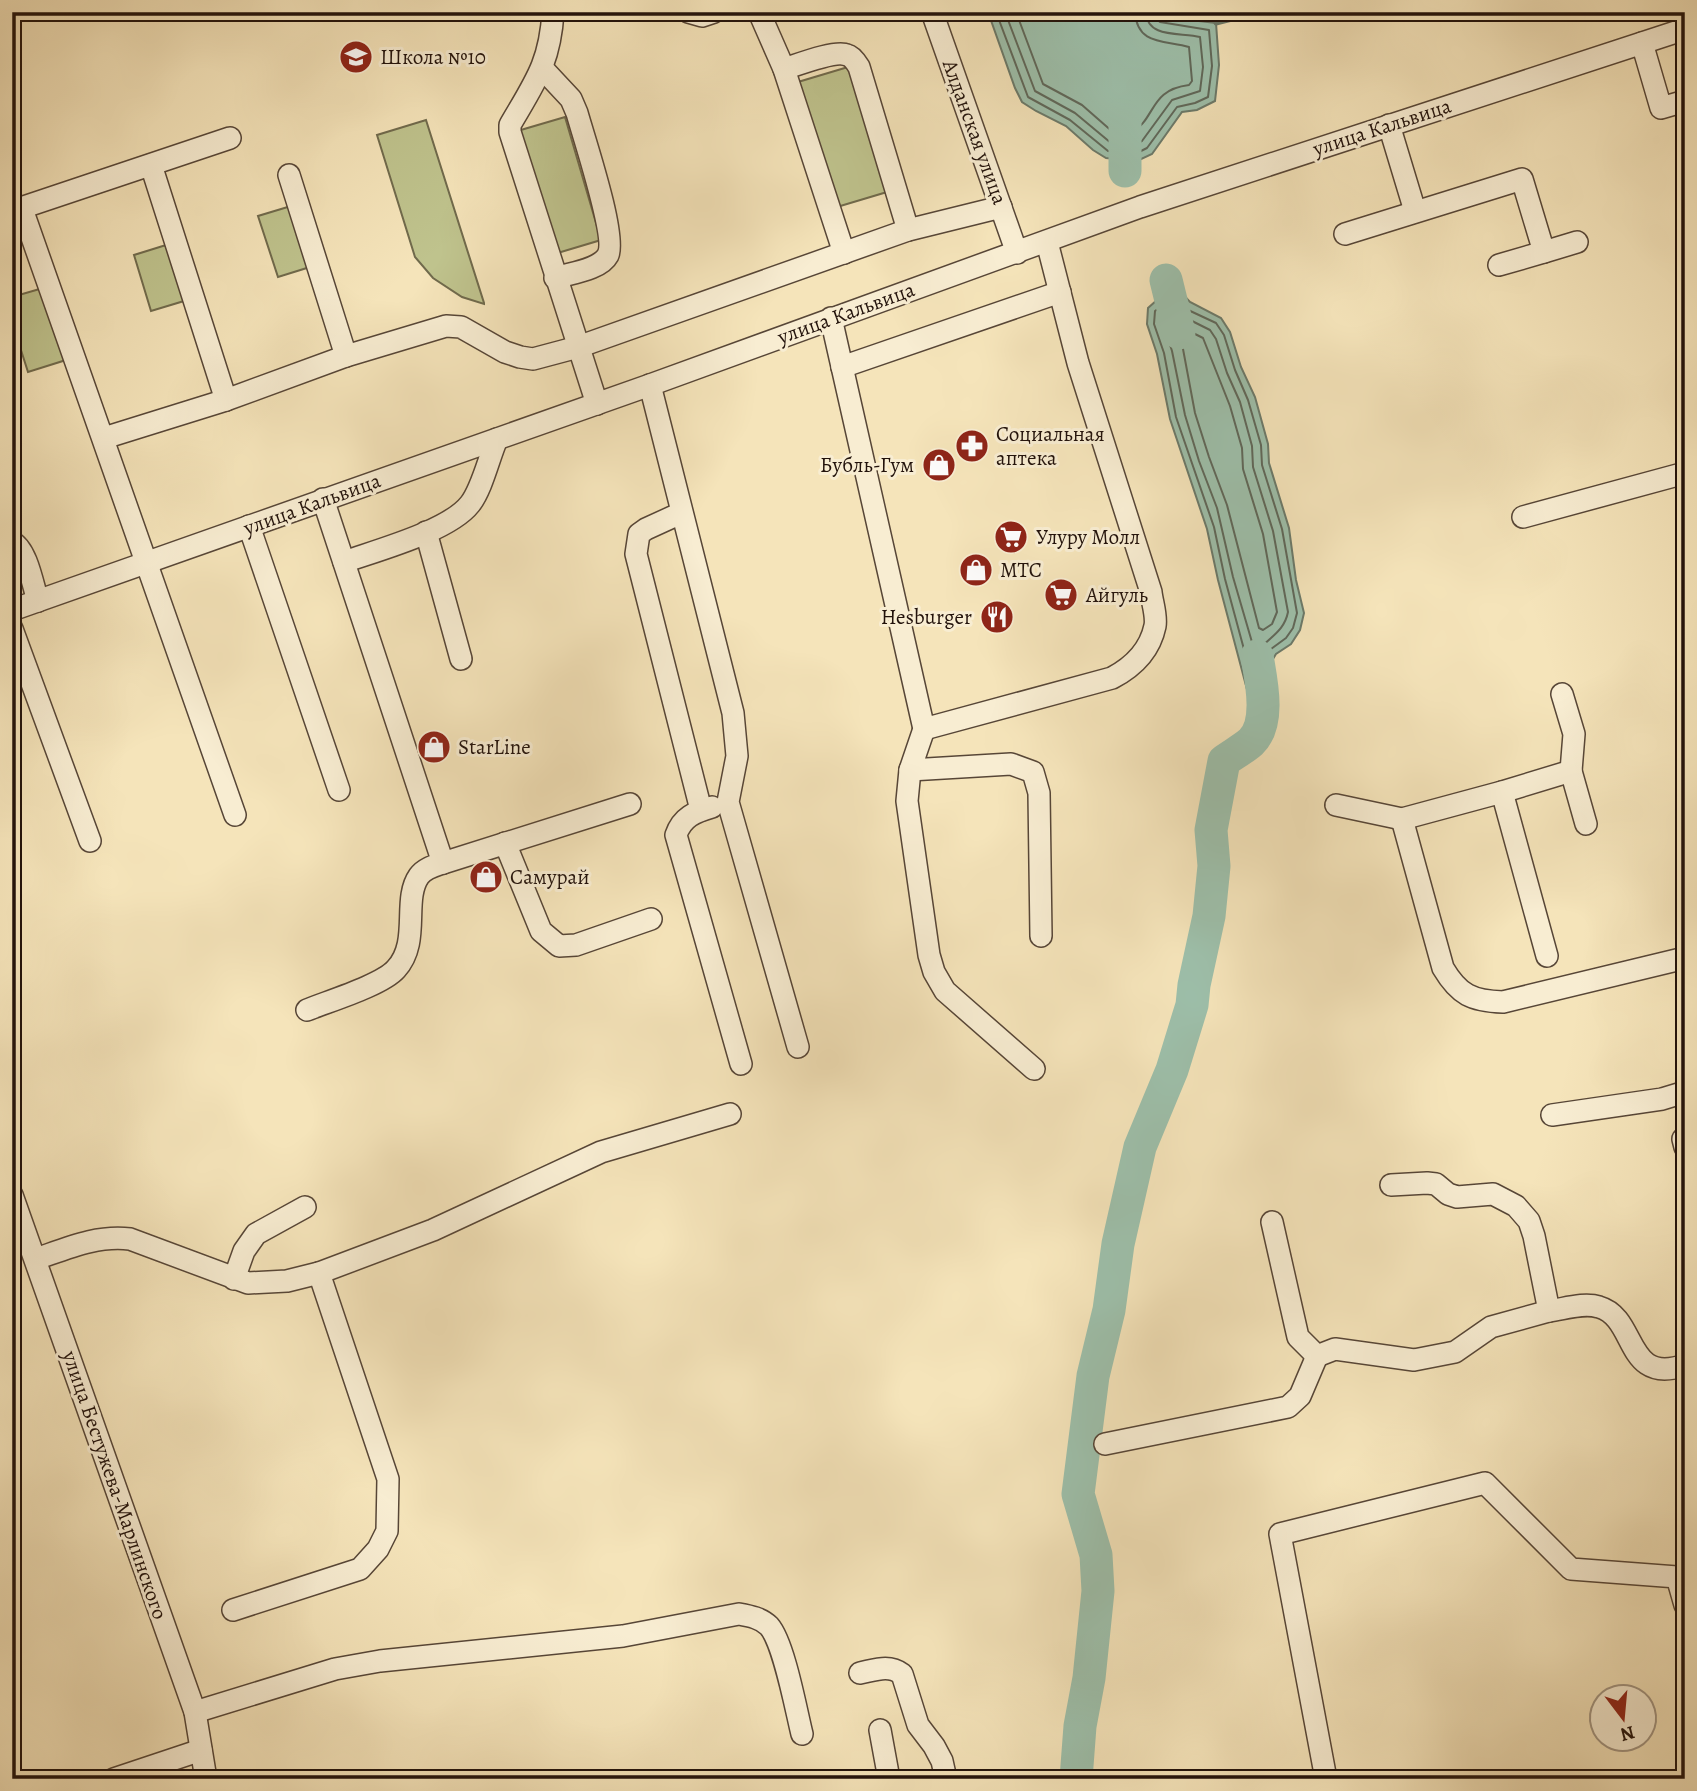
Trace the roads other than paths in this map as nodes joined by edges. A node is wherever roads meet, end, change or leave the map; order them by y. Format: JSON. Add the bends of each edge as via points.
{"nodes":[{"id":1,"x":553,"y":12,"type":"edge"},
{"id":2,"x":688,"y":12,"type":"edge"},
{"id":3,"x":714,"y":12,"type":"edge"},
{"id":4,"x":760,"y":12,"type":"edge"},
{"id":5,"x":932,"y":12,"type":"edge"},
{"id":6,"x":1685,"y":29,"type":"edge"},
{"id":7,"x":1642,"y":43,"type":"junction"},
{"id":8,"x":542,"y":68,"type":"junction"},
{"id":9,"x":784,"y":69,"type":"junction"},
{"id":10,"x":1685,"y":101,"type":"edge"},
{"id":11,"x":1389,"y":125,"type":"junction"},
{"id":12,"x":230,"y":138,"type":"dead end"},
{"id":13,"x":151,"y":165,"type":"junction"},
{"id":14,"x":289,"y":175,"type":"dead end"},
{"id":15,"x":1001,"y":207,"type":"junction"},
{"id":16,"x":17,"y":210,"type":"edge"},
{"id":17,"x":1415,"y":211,"type":"junction"},
{"id":18,"x":908,"y":230,"type":"junction"},
{"id":19,"x":1345,"y":234,"type":"dead end"},
{"id":20,"x":1047,"y":242,"type":"junction"},
{"id":21,"x":1577,"y":242,"type":"dead end"},
{"id":22,"x":1544,"y":252,"type":"junction"},
{"id":23,"x":844,"y":253,"type":"junction"},
{"id":24,"x":1017,"y":253,"type":"junction"},
{"id":25,"x":1499,"y":265,"type":"dead end"},
{"id":26,"x":555,"y":278,"type":"junction"},
{"id":27,"x":1060,"y":292,"type":"junction"},
{"id":28,"x":831,"y":318,"type":"junction"},
{"id":29,"x":578,"y":347,"type":"junction"},
{"id":30,"x":346,"y":356,"type":"junction"},
{"id":31,"x":842,"y":368,"type":"junction"},
{"id":32,"x":650,"y":385,"type":"junction"},
{"id":33,"x":226,"y":400,"type":"junction"},
{"id":34,"x":597,"y":404,"type":"junction"},
{"id":35,"x":104,"y":438,"type":"junction"},
{"id":36,"x":496,"y":439,"type":"junction"},
{"id":37,"x":1685,"y":473,"type":"edge"},
{"id":38,"x":323,"y":499,"type":"junction"},
{"id":39,"x":681,"y":513,"type":"junction"},
{"id":40,"x":1523,"y":517,"type":"dead end"},
{"id":41,"x":249,"y":526,"type":"junction"},
{"id":42,"x":426,"y":532,"type":"junction"},
{"id":43,"x":12,"y":542,"type":"edge"},
{"id":44,"x":344,"y":562,"type":"junction"},
{"id":45,"x":147,"y":563,"type":"junction"},
{"id":46,"x":38,"y":601,"type":"junction"},
{"id":47,"x":12,"y":610,"type":"edge"},
{"id":48,"x":12,"y":629,"type":"edge"},
{"id":49,"x":461,"y":659,"type":"dead end"},
{"id":50,"x":1562,"y":694,"type":"dead end"},
{"id":51,"x":924,"y":729,"type":"junction"},
{"id":52,"x":910,"y":770,"type":"junction"},
{"id":53,"x":1571,"y":771,"type":"junction"},
{"id":54,"x":339,"y":790,"type":"dead end"},
{"id":55,"x":1502,"y":792,"type":"junction"},
{"id":56,"x":728,"y":802,"type":"junction"},
{"id":57,"x":630,"y":804,"type":"dead end"},
{"id":58,"x":1336,"y":806,"type":"dead end"},
{"id":59,"x":701,"y":810,"type":"junction"},
{"id":60,"x":235,"y":815,"type":"dead end"},
{"id":61,"x":1402,"y":819,"type":"junction"},
{"id":62,"x":1586,"y":824,"type":"dead end"},
{"id":63,"x":90,"y":841,"type":"dead end"},
{"id":64,"x":505,"y":843,"type":"junction"},
{"id":65,"x":443,"y":863,"type":"junction"},
{"id":66,"x":651,"y":919,"type":"dead end"},
{"id":67,"x":1041,"y":936,"type":"dead end"},
{"id":68,"x":1547,"y":956,"type":"dead end"},
{"id":69,"x":1685,"y":958,"type":"edge"},
{"id":70,"x":307,"y":1010,"type":"dead end"},
{"id":71,"x":798,"y":1047,"type":"dead end"},
{"id":72,"x":741,"y":1064,"type":"dead end"},
{"id":73,"x":1034,"y":1069,"type":"dead end"},
{"id":74,"x":1685,"y":1092,"type":"edge"},
{"id":75,"x":730,"y":1114,"type":"dead end"},
{"id":76,"x":1552,"y":1115,"type":"dead end"},
{"id":77,"x":1391,"y":1185,"type":"dead end"},
{"id":78,"x":12,"y":1195,"type":"edge"},
{"id":79,"x":305,"y":1207,"type":"dead end"},
{"id":80,"x":1272,"y":1222,"type":"dead end"},
{"id":81,"x":36,"y":1259,"type":"junction"},
{"id":82,"x":319,"y":1273,"type":"junction"},
{"id":83,"x":234,"y":1279,"type":"junction"},
{"id":84,"x":1549,"y":1311,"type":"junction"},
{"id":85,"x":1317,"y":1356,"type":"junction"},
{"id":86,"x":1685,"y":1365,"type":"edge"},
{"id":87,"x":1105,"y":1444,"type":"dead end"},
{"id":88,"x":1681,"y":1577,"type":"edge"},
{"id":89,"x":1685,"y":1605,"type":"edge"},
{"id":90,"x":233,"y":1610,"type":"dead end"},
{"id":91,"x":860,"y":1673,"type":"dead end"},
{"id":92,"x":195,"y":1712,"type":"junction"},
{"id":93,"x":880,"y":1730,"type":"dead end"},
{"id":94,"x":802,"y":1734,"type":"dead end"},
{"id":95,"x":201,"y":1750,"type":"junction"},
{"id":96,"x":114,"y":1779,"type":"edge"},
{"id":97,"x":206,"y":1779,"type":"edge"},
{"id":98,"x":889,"y":1779,"type":"edge"},
{"id":99,"x":946,"y":1779,"type":"edge"},
{"id":100,"x":1326,"y":1779,"type":"edge"}],
"edges":[{"from":1,"to":8,"type":"street"},
{"from":2,"to":3,"type":"street","via":[[702,16]]},
{"from":4,"to":9,"type":"street"},
{"from":5,"to":15,"type":"street","name":"Алданская улица"},
{"from":6,"to":7,"type":"street","name":"улица Кальвица"},
{"from":7,"to":10,"type":"street","via":[[1661,108]]},
{"from":7,"to":11,"type":"street","name":"улица Кальвица"},
{"from":8,"to":26,"type":"street","via":[[510,132]]},
{"from":8,"to":26,"type":"street","via":[[571,99],[577,113],[610,232],[609,254],[603,261]]},
{"from":9,"to":18,"type":"street","via":[[837,54],[855,61]]},
{"from":9,"to":23,"type":"street"},
{"from":11,"to":17,"type":"street"},
{"from":11,"to":20,"type":"street","name":"улица Кальвица"},
{"from":12,"to":13,"type":"street"},
{"from":13,"to":16,"type":"street"},
{"from":13,"to":33,"type":"street"},
{"from":14,"to":30,"type":"street"},
{"from":15,"to":18,"type":"street"},
{"from":15,"to":24,"type":"street","name":"Алданская улица"},
{"from":16,"to":35,"type":"street"},
{"from":17,"to":19,"type":"street"},
{"from":17,"to":22,"type":"street","via":[[1522,179]]},
{"from":18,"to":23,"type":"street"},
{"from":20,"to":24,"type":"street","name":"улица Кальвица"},
{"from":20,"to":27,"type":"street"},
{"from":21,"to":22,"type":"street"},
{"from":22,"to":25,"type":"street"},
{"from":23,"to":29,"type":"street"},
{"from":24,"to":28,"type":"street","name":"улица Кальвица"},
{"from":26,"to":29,"type":"street"},
{"from":27,"to":31,"type":"street"},
{"from":27,"to":51,"type":"street","via":[[1151,592],[1155,624],[1146,649],[1130,668],[1112,678]]},
{"from":28,"to":31,"type":"street"},
{"from":28,"to":32,"type":"street","name":"улица Кальвица"},
{"from":29,"to":30,"type":"street","via":[[520,358],[461,327],[446,326]]},
{"from":29,"to":34,"type":"street"},
{"from":30,"to":33,"type":"street"},
{"from":31,"to":51,"type":"street"},
{"from":32,"to":34,"type":"street","name":"улица Кальвица"},
{"from":32,"to":39,"type":"street"},
{"from":33,"to":35,"type":"street"},
{"from":34,"to":36,"type":"street","name":"улица Кальвица"},
{"from":35,"to":45,"type":"street"},
{"from":36,"to":38,"type":"street","name":"улица Кальвица"},
{"from":36,"to":42,"type":"street","via":[[472,501],[444,525]]},
{"from":37,"to":40,"type":"street"},
{"from":38,"to":41,"type":"street","name":"улица Кальвица"},
{"from":38,"to":44,"type":"street"},
{"from":39,"to":56,"type":"street","via":[[733,713],[737,756]]},
{"from":39,"to":59,"type":"street","via":[[639,534],[636,554]]},
{"from":41,"to":45,"type":"street","name":"улица Кальвица"},
{"from":41,"to":54,"type":"street"},
{"from":42,"to":44,"type":"street"},
{"from":42,"to":49,"type":"street"},
{"from":43,"to":46,"type":"street","via":[[23,555]]},
{"from":44,"to":65,"type":"street"},
{"from":45,"to":46,"type":"street","name":"улица Кальвица"},
{"from":45,"to":60,"type":"street"},
{"from":46,"to":47,"type":"street","name":"улица Кальвица"},
{"from":48,"to":63,"type":"street"},
{"from":50,"to":53,"type":"street","via":[[1574,734]]},
{"from":51,"to":52,"type":"street"},
{"from":52,"to":67,"type":"street","via":[[1011,764],[1032,772],[1039,793]]},
{"from":52,"to":73,"type":"street","via":[[907,801],[934,972],[945,991]]},
{"from":53,"to":55,"type":"street"},
{"from":53,"to":62,"type":"street"},
{"from":55,"to":61,"type":"street"},
{"from":55,"to":68,"type":"street"},
{"from":56,"to":59,"type":"street"},
{"from":56,"to":71,"type":"street"},
{"from":57,"to":64,"type":"street"},
{"from":58,"to":61,"type":"street"},
{"from":59,"to":72,"type":"street","via":[[687,817],[676,835]]},
{"from":61,"to":69,"type":"street","via":[[1443,968],[1452,984],[1469,997],[1503,1002]]},
{"from":64,"to":65,"type":"street"},
{"from":64,"to":66,"type":"street","via":[[541,931],[559,946]]},
{"from":65,"to":70,"type":"street","via":[[419,876],[410,940],[397,969]]},
{"from":74,"to":76,"type":"street"},
{"from":75,"to":82,"type":"street","via":[[601,1152],[433,1230]]},
{"from":77,"to":84,"type":"street","via":[[1436,1184],[1457,1197],[1493,1194],[1523,1211]]},
{"from":78,"to":81,"type":"street","name":"улица Бестужева-Марлинского"},
{"from":79,"to":83,"type":"street","via":[[256,1234]]},
{"from":80,"to":85,"type":"street","via":[[1298,1337]]},
{"from":81,"to":83,"type":"street","via":[[111,1236]]},
{"from":81,"to":92,"type":"street","name":"улица Бестужева-Марлинского"},
{"from":82,"to":83,"type":"street","via":[[286,1281]]},
{"from":82,"to":90,"type":"street","via":[[388,1479],[387,1531],[360,1569]]},
{"from":84,"to":85,"type":"street","via":[[1491,1327],[1455,1352],[1414,1360],[1335,1349]]},
{"from":84,"to":86,"type":"street","via":[[1602,1307],[1619,1322],[1641,1360],[1664,1369]]},
{"from":85,"to":87,"type":"street","via":[[1300,1396],[1288,1407]]},
{"from":88,"to":89,"type":"street"},
{"from":88,"to":100,"type":"street","via":[[1571,1569],[1485,1483],[1280,1534]]},
{"from":91,"to":99,"type":"street","via":[[888,1667],[902,1674],[919,1725],[934,1745]]},
{"from":92,"to":94,"type":"street","via":[[335,1669],[612,1637],[739,1614],[769,1625],[778,1639]]},
{"from":92,"to":95,"type":"street","name":"улица Бестужева-Марлинского"},
{"from":93,"to":98,"type":"street"},
{"from":95,"to":96,"type":"street"},
{"from":95,"to":97,"type":"street","name":"улица Бестужева-Марлинского"}]}
